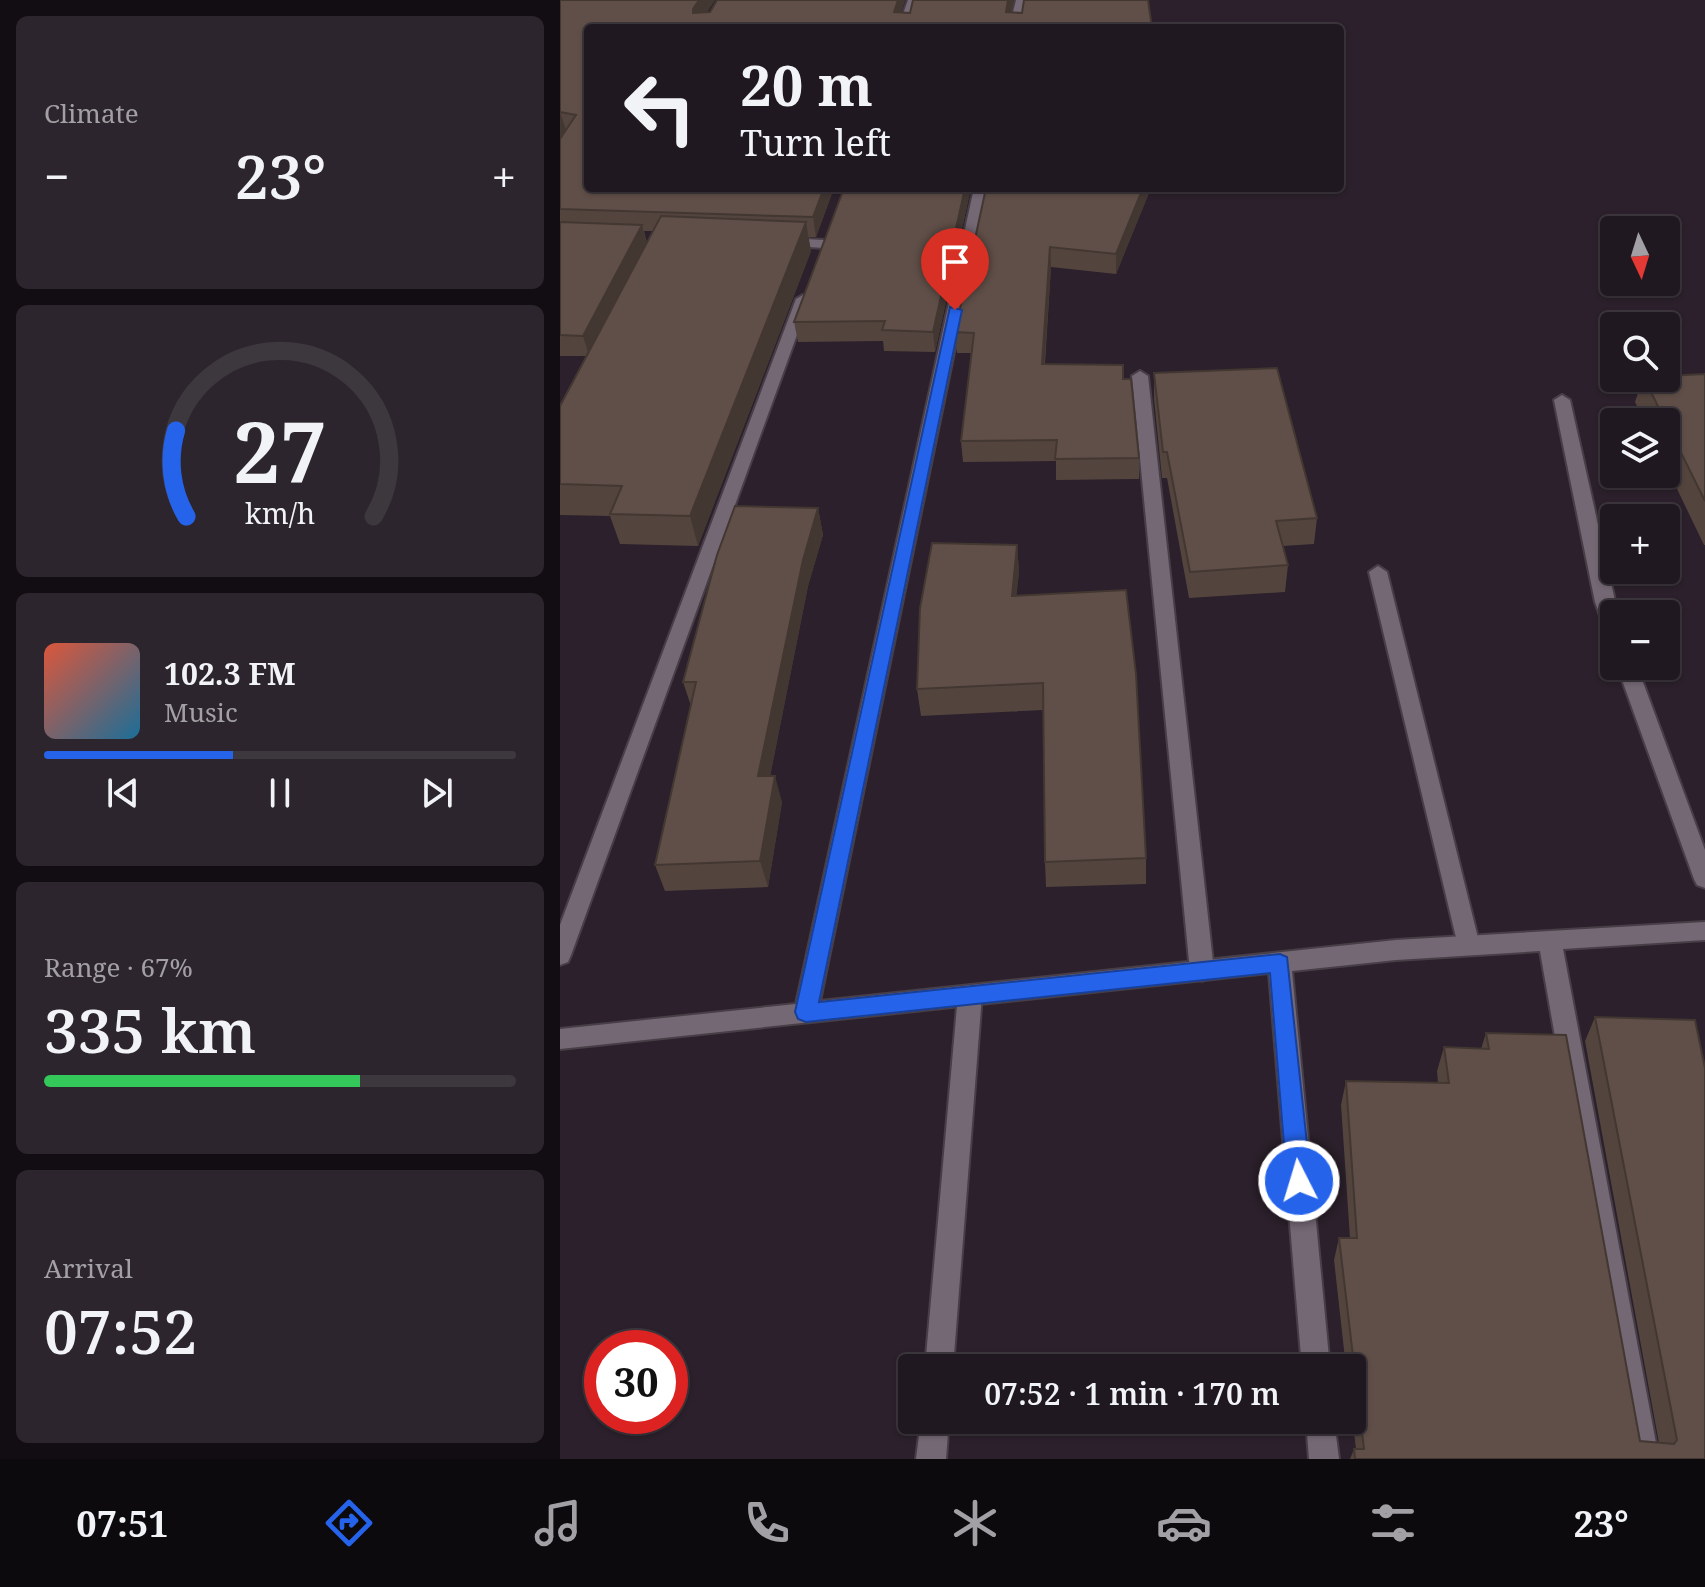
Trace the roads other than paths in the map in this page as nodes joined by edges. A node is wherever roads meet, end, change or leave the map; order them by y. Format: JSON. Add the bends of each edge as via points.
{"nodes":[{"id":1,"x":913,"y":0,"type":"edge"},
{"id":2,"x":1021,"y":0,"type":"edge"},
{"id":3,"x":905,"y":24,"type":"edge"},
{"id":4,"x":1016,"y":24,"type":"edge"},
{"id":5,"x":980,"y":192,"type":"edge"},
{"id":6,"x":765,"y":241,"type":"edge"},
{"id":7,"x":824,"y":244,"type":"edge"},
{"id":8,"x":807,"y":288,"type":"edge"},
{"id":9,"x":1140,"y":376,"type":"dead end"},
{"id":10,"x":1562,"y":400,"type":"dead end"},
{"id":11,"x":1378,"y":572,"type":"dead end"},
{"id":12,"x":1604,"y":600,"type":"edge"},
{"id":13,"x":1632,"y":680,"type":"edge"},
{"id":14,"x":1705,"y":879,"type":"edge"},
{"id":15,"x":1705,"y":931,"type":"edge"},
{"id":16,"x":1550,"y":941,"type":"junction"},
{"id":17,"x":1469,"y":946,"type":"junction"},
{"id":18,"x":560,"y":955,"type":"edge"},
{"id":19,"x":1280,"y":963,"type":"junction"},
{"id":20,"x":1202,"y":971,"type":"junction"},
{"id":21,"x":970,"y":995,"type":"junction"},
{"id":22,"x":806,"y":1012,"type":"junction"},
{"id":23,"x":560,"y":1039,"type":"edge"},
{"id":24,"x":940,"y":1354,"type":"edge"},
{"id":25,"x":1315,"y":1354,"type":"edge"},
{"id":26,"x":934,"y":1434,"type":"edge"},
{"id":27,"x":1321,"y":1434,"type":"edge"},
{"id":28,"x":931,"y":1459,"type":"edge"},
{"id":29,"x":1324,"y":1459,"type":"edge"},
{"id":30,"x":1644,"y":1459,"type":"edge"}],
"edges":[{"from":1,"to":3,"type":"street"},
{"from":2,"to":4,"type":"street"},
{"from":5,"to":22,"type":"street"},
{"from":6,"to":7,"type":"street"},
{"from":8,"to":18,"type":"street"},
{"from":9,"to":20,"type":"street"},
{"from":10,"to":12,"type":"street"},
{"from":11,"to":17,"type":"street"},
{"from":13,"to":14,"type":"street"},
{"from":15,"to":16,"type":"street"},
{"from":16,"to":17,"type":"street"},
{"from":16,"to":30,"type":"street"},
{"from":17,"to":19,"type":"street"},
{"from":19,"to":20,"type":"street"},
{"from":19,"to":25,"type":"street"},
{"from":20,"to":21,"type":"street"},
{"from":21,"to":22,"type":"street"},
{"from":21,"to":24,"type":"street"},
{"from":22,"to":23,"type":"street"},
{"from":26,"to":28,"type":"street"},
{"from":27,"to":29,"type":"street"}]}
